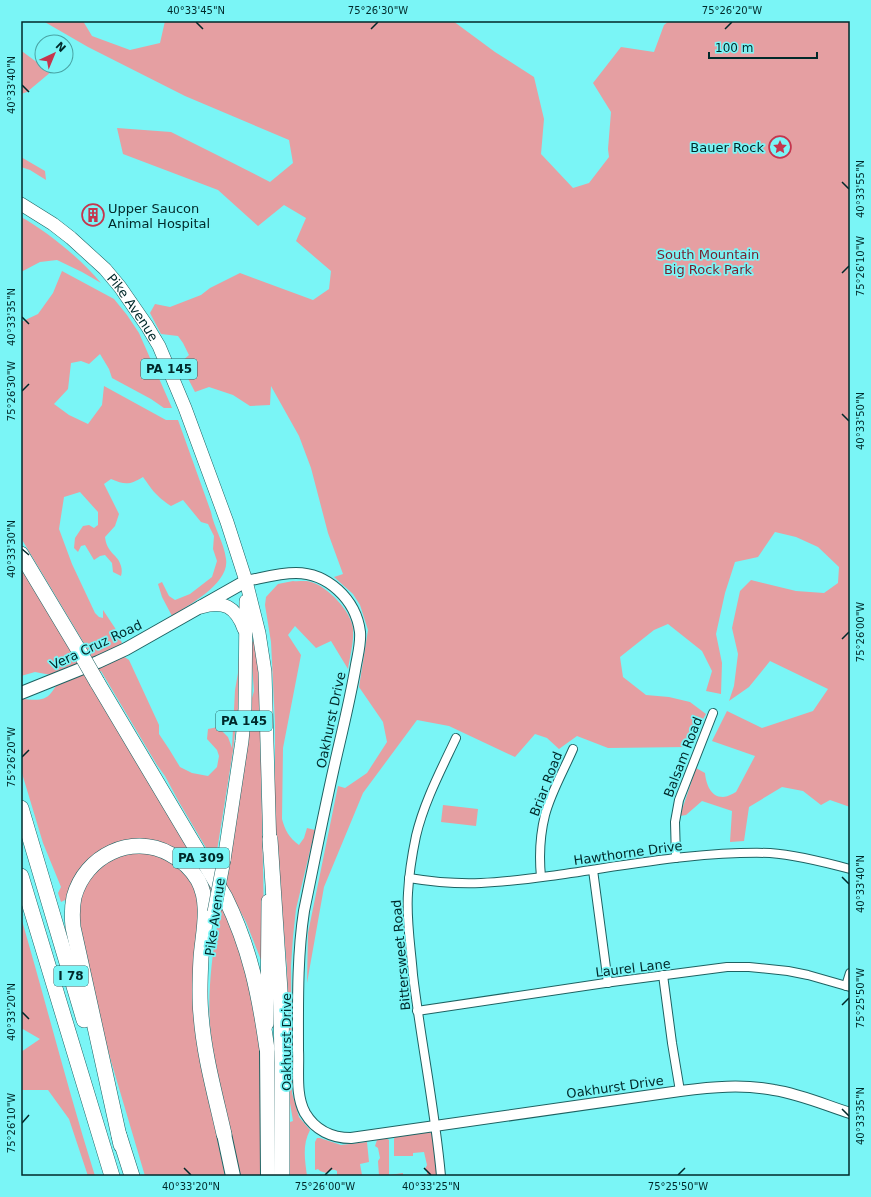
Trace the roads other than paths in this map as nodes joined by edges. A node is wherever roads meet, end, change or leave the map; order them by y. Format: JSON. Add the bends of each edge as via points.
{"nodes":[{"id":1,"x":21,"y":204,"type":"edge"},
{"id":2,"x":21,"y":554,"type":"edge"},
{"id":3,"x":246,"y":581,"type":"junction"},
{"id":4,"x":201,"y":607,"type":"junction"},
{"id":5,"x":246,"y":634,"type":"junction"},
{"id":6,"x":21,"y":693,"type":"edge"},
{"id":7,"x":713,"y":713,"type":"dead end"},
{"id":8,"x":456,"y":738,"type":"dead end"},
{"id":9,"x":573,"y":749,"type":"dead end"},
{"id":10,"x":21,"y":808,"type":"edge"},
{"id":11,"x":270,"y":839,"type":"junction"},
{"id":12,"x":676,"y":858,"type":"junction"},
{"id":13,"x":850,"y":868,"type":"edge"},
{"id":14,"x":593,"y":870,"type":"junction"},
{"id":15,"x":21,"y":876,"type":"edge"},
{"id":16,"x":541,"y":877,"type":"junction"},
{"id":17,"x":409,"y":878,"type":"junction"},
{"id":18,"x":850,"y":973,"type":"edge"},
{"id":19,"x":663,"y":976,"type":"junction"},
{"id":20,"x":608,"y":983,"type":"junction"},
{"id":21,"x":848,"y":987,"type":"edge"},
{"id":22,"x":417,"y":1011,"type":"junction"},
{"id":23,"x":267,"y":1049,"type":"junction"},
{"id":24,"x":680,"y":1091,"type":"junction"},
{"id":25,"x":850,"y":1113,"type":"edge"},
{"id":26,"x":92,"y":1115,"type":"junction"},
{"id":27,"x":436,"y":1125,"type":"junction"},
{"id":28,"x":224,"y":1134,"type":"junction"},
{"id":29,"x":122,"y":1144,"type":"junction"},
{"id":30,"x":106,"y":1176,"type":"edge"},
{"id":31,"x":112,"y":1176,"type":"edge"},
{"id":32,"x":132,"y":1176,"type":"edge"},
{"id":33,"x":233,"y":1176,"type":"edge"},
{"id":34,"x":268,"y":1176,"type":"edge"},
{"id":35,"x":282,"y":1176,"type":"edge"},
{"id":36,"x":441,"y":1176,"type":"edge"}],
"edges":[{"from":1,"to":3,"type":"main road","name":"Pike Avenue","number":"PA 145","via":[[53,224],[88,253],[120,287],[159,346],[228,522]]},
{"from":2,"to":23,"type":"highway","number":"PA 309","bridge":true,"via":[[231,909],[253,972]]},
{"from":3,"to":4,"type":"main road","name":"Vera Cruz Road"},
{"from":3,"to":5,"type":"main road","name":"Pike Avenue","number":"PA 145"},
{"from":3,"to":11,"type":"main road","name":"Pike Avenue","number":"PA 145","via":[[259,633],[265,672]]},
{"from":3,"to":27,"type":"street","name":"Oakhurst Drive","via":[[298,573],[324,580],[334,586],[348,601],[356,616],[360,632],[353,681],[301,932],[298,1026],[301,1105],[317,1127],[333,1136],[343,1138]]},
{"from":4,"to":5,"type":"main road","via":[[210,604],[229,607],[238,616]]},
{"from":4,"to":6,"type":"main road","name":"Vera Cruz Road","via":[[126,649]]},
{"from":5,"to":28,"type":"main road","name":"Pike Avenue","number":"PA 145","bridge":true,"via":[[242,741],[209,951],[209,1037]]},
{"from":7,"to":12,"type":"street","name":"Balsam Road","via":[[679,800],[675,822]]},
{"from":8,"to":17,"type":"street","name":"Bittersweet Road","via":[[422,816]]},
{"from":9,"to":16,"type":"street","name":"Briar Road","via":[[546,814],[540,847]]},
{"from":10,"to":29,"type":"highway","number":"I 78"},
{"from":11,"to":23,"type":"main road","number":"PA 145"},
{"from":11,"to":35,"type":"highway","via":[[281,1006]]},
{"from":12,"to":13,"type":"street","name":"Hawthorne Drive","via":[[713,855],[791,855]]},
{"from":12,"to":14,"type":"street","name":"Hawthorne Drive"},
{"from":14,"to":16,"type":"street","name":"Hawthorne Drive"},
{"from":14,"to":20,"type":"street"},
{"from":15,"to":26,"type":"highway","number":"I 78"},
{"from":16,"to":17,"type":"street","name":"Hawthorne Drive","via":[[481,883]]},
{"from":17,"to":22,"type":"street","name":"Bittersweet Road","via":[[408,926]]},
{"from":18,"to":21,"type":"street"},
{"from":19,"to":20,"type":"street","name":"Laurel Lane"},
{"from":19,"to":21,"type":"street","name":"Laurel Lane","via":[[727,967],[749,967],[808,975]]},
{"from":19,"to":24,"type":"street"},
{"from":20,"to":22,"type":"street","name":"Laurel Lane"},
{"from":22,"to":27,"type":"street","name":"Bittersweet Road"},
{"from":23,"to":34,"type":"highway","number":"PA 309"},
{"from":24,"to":25,"type":"street","name":"Oakhurst Drive","via":[[715,1086],[754,1087],[800,1096]]},
{"from":24,"to":27,"type":"street","name":"Oakhurst Drive"},
{"from":26,"to":30,"type":"highway"},
{"from":26,"to":31,"type":"highway","number":"I 78"},
{"from":27,"to":36,"type":"street","name":"Bittersweet Road"},
{"from":28,"to":29,"type":"highway","via":[[210,1078],[201,1017],[200,992],[205,919],[203,891],[193,872],[177,858],[155,848],[132,846],[110,852],[88,870],[74,897],[72,917]]},
{"from":28,"to":33,"type":"highway","number":"PA 145"},
{"from":29,"to":32,"type":"highway","number":"I 78"}]}
